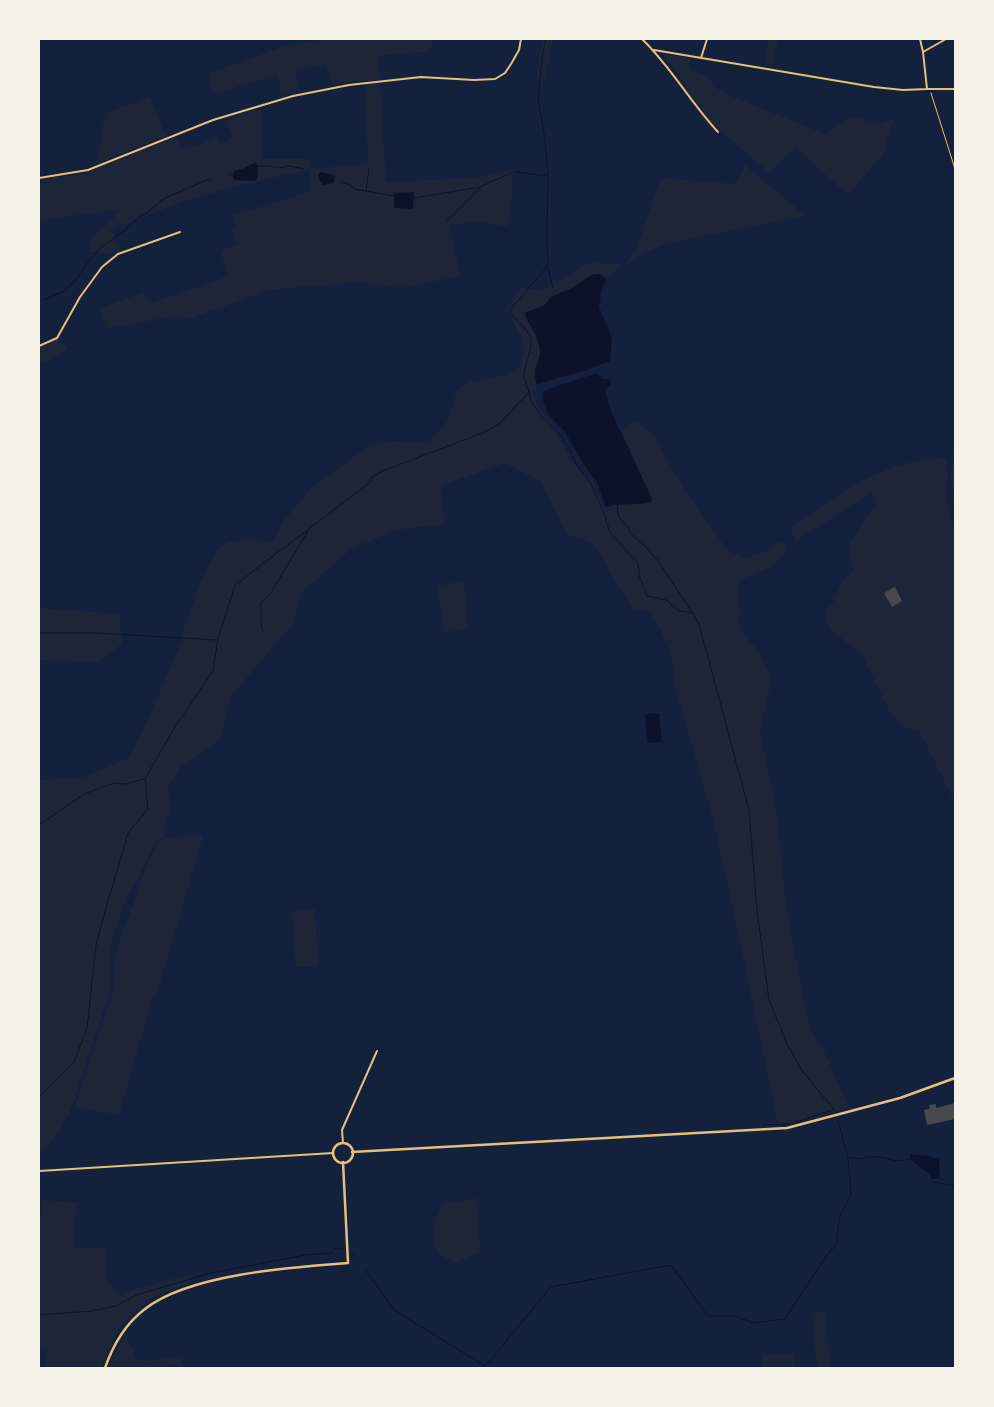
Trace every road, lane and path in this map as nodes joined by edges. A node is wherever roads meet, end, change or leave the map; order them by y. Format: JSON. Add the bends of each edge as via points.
{"nodes":[{"id":1,"x":521,"y":39,"type":"edge"},
{"id":2,"x":642,"y":39,"type":"edge"},
{"id":3,"x":707,"y":39,"type":"edge"},
{"id":4,"x":920,"y":39,"type":"edge"},
{"id":5,"x":946,"y":39,"type":"edge"},
{"id":6,"x":654,"y":50,"type":"junction"},
{"id":7,"x":923,"y":52,"type":"junction"},
{"id":8,"x":701,"y":58,"type":"junction"},
{"id":9,"x":955,"y":89,"type":"edge"},
{"id":10,"x":927,"y":90,"type":"junction"},
{"id":11,"x":931,"y":90,"type":"junction"},
{"id":12,"x":718,"y":132,"type":"dead end"},
{"id":13,"x":955,"y":169,"type":"edge"},
{"id":14,"x":39,"y":178,"type":"edge"},
{"id":15,"x":180,"y":232,"type":"dead end"},
{"id":16,"x":39,"y":346,"type":"edge"},
{"id":17,"x":377,"y":1051,"type":"dead end"},
{"id":18,"x":955,"y":1078,"type":"edge"},
{"id":19,"x":342,"y":1143,"type":"junction"},
{"id":20,"x":352,"y":1152,"type":"junction"},
{"id":21,"x":333,"y":1153,"type":"junction"},
{"id":22,"x":343,"y":1162,"type":"junction"},
{"id":23,"x":39,"y":1171,"type":"edge"},
{"id":24,"x":105,"y":1368,"type":"edge"}],
"edges":[{"from":1,"to":14,"type":"street","via":[[512,64],[495,79],[421,77],[349,85],[293,96],[198,126],[88,170]]},
{"from":2,"to":6,"type":"street"},
{"from":3,"to":8,"type":"street"},
{"from":4,"to":7,"type":"street"},
{"from":5,"to":7,"type":"street"},
{"from":6,"to":8,"type":"street"},
{"from":6,"to":12,"type":"street"},
{"from":7,"to":10,"type":"street"},
{"from":8,"to":10,"type":"street","via":[[874,87]]},
{"from":9,"to":11,"type":"street"},
{"from":10,"to":11,"type":"street"},
{"from":11,"to":13,"type":"path"},
{"from":15,"to":16,"type":"street","via":[[118,254],[102,267],[80,297],[57,338]]},
{"from":17,"to":19,"type":"street","via":[[342,1130]]},
{"from":18,"to":20,"type":"street","via":[[900,1098],[787,1128]]},
{"from":19,"to":20,"type":"street","via":[[348,1144]]},
{"from":19,"to":21,"type":"street"},
{"from":20,"to":22,"type":"street","via":[[350,1159]]},
{"from":21,"to":22,"type":"street","via":[[336,1160]]},
{"from":21,"to":23,"type":"street"},
{"from":22,"to":24,"type":"street","via":[[348,1263],[234,1277],[171,1294],[133,1319],[115,1344]]}]}
